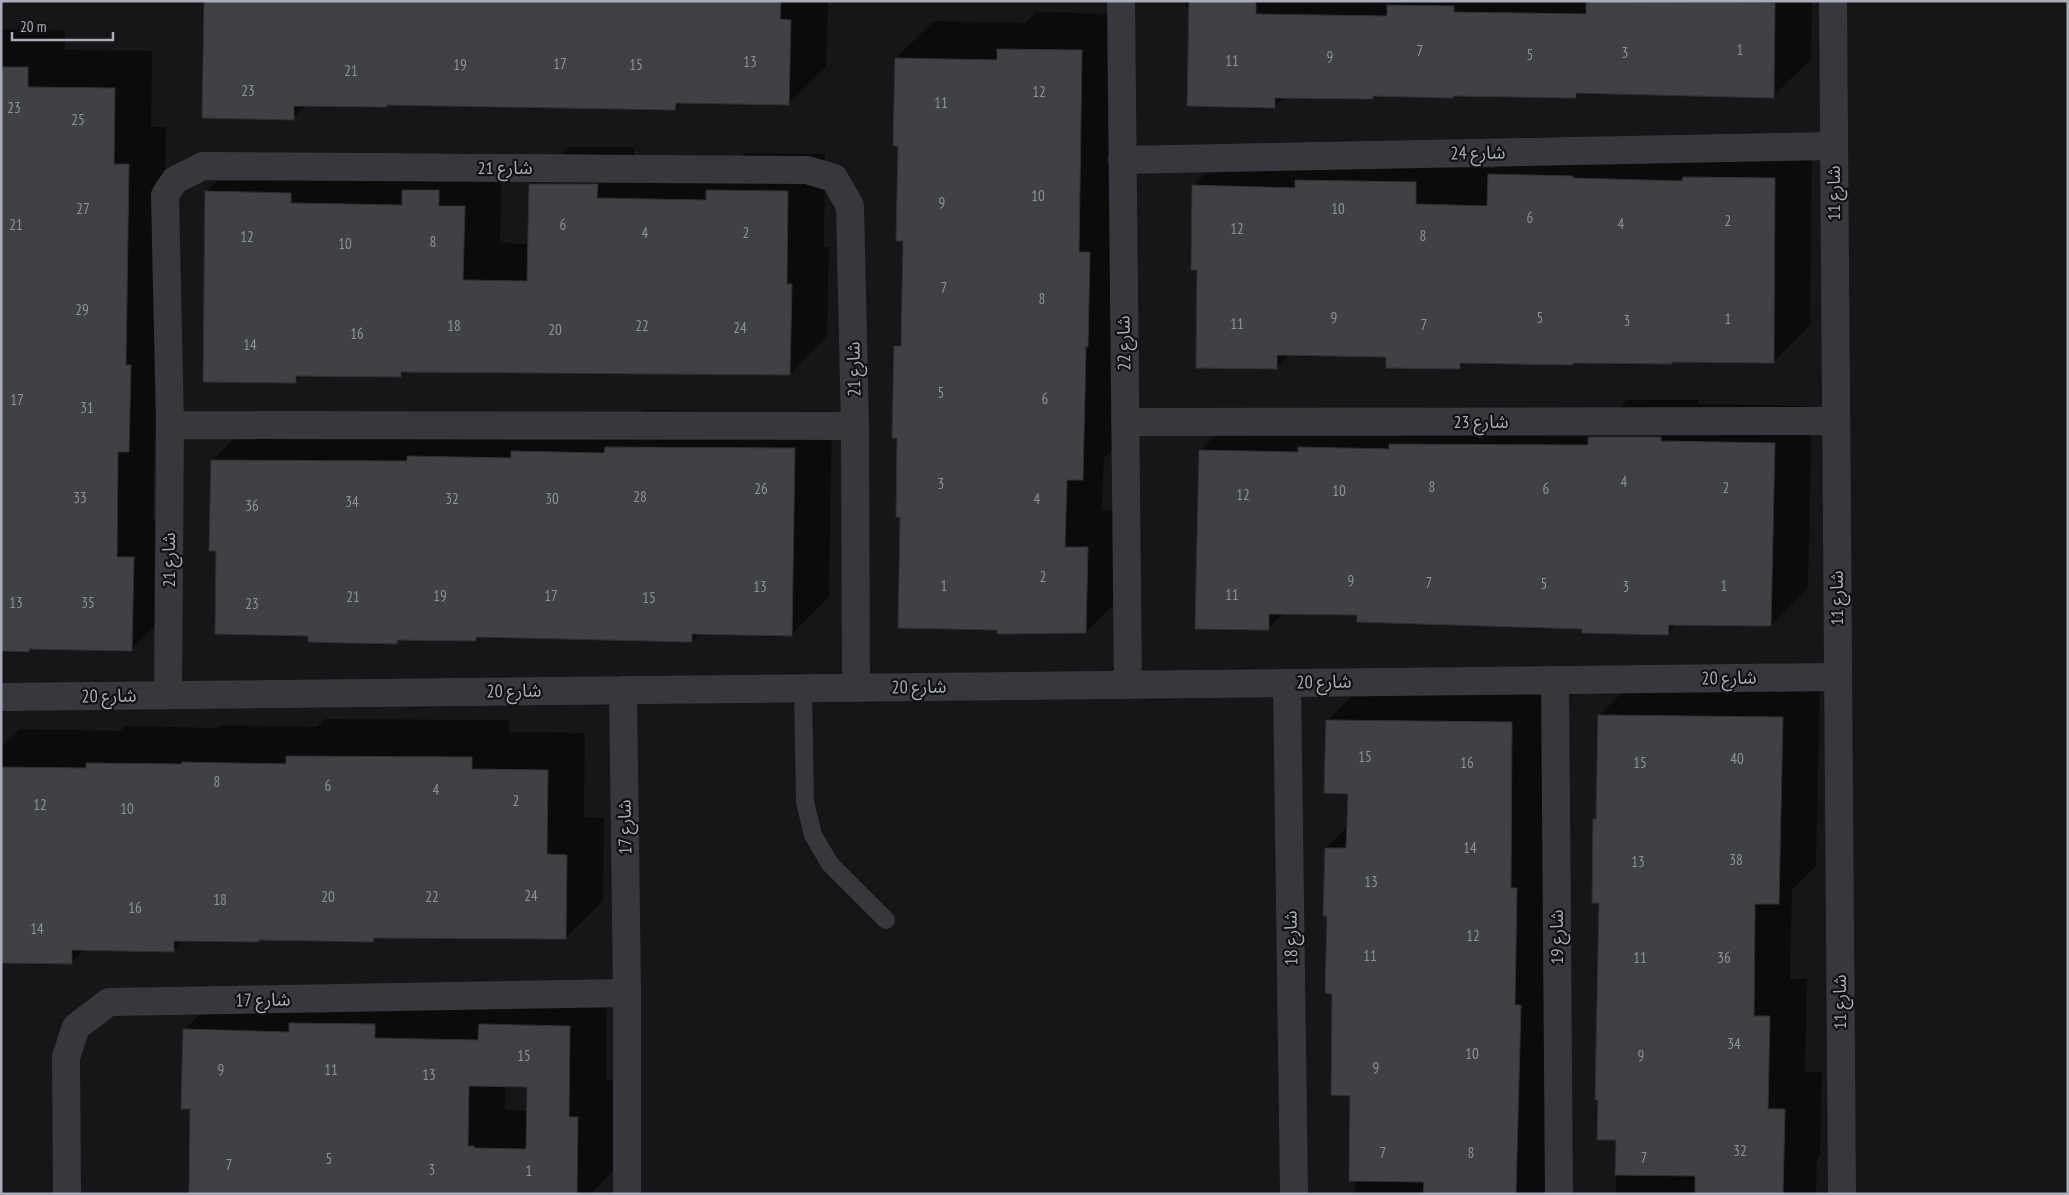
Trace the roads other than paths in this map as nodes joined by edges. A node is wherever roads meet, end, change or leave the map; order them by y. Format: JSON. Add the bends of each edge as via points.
{"nodes":[{"id":1,"x":1121,"y":1,"type":"edge"},
{"id":2,"x":1833,"y":1,"type":"edge"},
{"id":3,"x":1834,"y":146,"type":"junction"},
{"id":4,"x":1122,"y":160,"type":"junction"},
{"id":5,"x":1836,"y":421,"type":"junction"},
{"id":6,"x":1125,"y":422,"type":"junction"},
{"id":7,"x":170,"y":426,"type":"junction"},
{"id":8,"x":855,"y":426,"type":"junction"},
{"id":9,"x":1838,"y":677,"type":"junction"},
{"id":10,"x":1555,"y":680,"type":"junction"},
{"id":11,"x":1288,"y":682,"type":"junction"},
{"id":12,"x":1128,"y":684,"type":"junction"},
{"id":13,"x":803,"y":688,"type":"junction"},
{"id":14,"x":856,"y":688,"type":"junction"},
{"id":15,"x":623,"y":690,"type":"junction"},
{"id":16,"x":168,"y":695,"type":"junction"},
{"id":17,"x":1,"y":697,"type":"edge"},
{"id":18,"x":886,"y":920,"type":"dead end"},
{"id":19,"x":627,"y":993,"type":"junction"},
{"id":20,"x":67,"y":1194,"type":"edge"},
{"id":21,"x":627,"y":1194,"type":"edge"},
{"id":22,"x":1294,"y":1194,"type":"edge"},
{"id":23,"x":1559,"y":1194,"type":"edge"},
{"id":24,"x":1842,"y":1194,"type":"edge"}],
"edges":[{"from":1,"to":4,"type":"street","name":"شارع 22"},
{"from":2,"to":3,"type":"street","name":"شارع 11"},
{"from":3,"to":4,"type":"street","name":"شارع 24"},
{"from":3,"to":5,"type":"street","name":"شارع 11"},
{"from":4,"to":6,"type":"street","name":"شارع 22"},
{"from":5,"to":6,"type":"street","name":"شارع 23"},
{"from":5,"to":9,"type":"street","name":"شارع 11"},
{"from":6,"to":12,"type":"street","name":"شارع 22"},
{"from":7,"to":8,"type":"street"},
{"from":7,"to":8,"type":"street","name":"شارع 21","via":[[165,195],[175,180],[203,166],[807,170],[834,178],[850,206]]},
{"from":7,"to":16,"type":"street","name":"شارع 21"},
{"from":8,"to":14,"type":"street","name":"شارع 21"},
{"from":9,"to":10,"type":"street","name":"شارع 20"},
{"from":9,"to":24,"type":"street","name":"شارع 11"},
{"from":10,"to":11,"type":"street","name":"شارع 20"},
{"from":10,"to":23,"type":"street","name":"شارع 19"},
{"from":11,"to":12,"type":"street","name":"شارع 20"},
{"from":11,"to":22,"type":"street","name":"شارع 18"},
{"from":12,"to":14,"type":"street","name":"شارع 20"},
{"from":13,"to":14,"type":"street","name":"شارع 20"},
{"from":13,"to":15,"type":"street","name":"شارع 20"},
{"from":13,"to":18,"type":"lane","via":[[806,802],[813,834],[830,864]]},
{"from":15,"to":16,"type":"street","name":"شارع 20"},
{"from":15,"to":19,"type":"street","name":"شارع 17"},
{"from":16,"to":17,"type":"street","name":"شارع 20"},
{"from":19,"to":20,"type":"street","name":"شارع 17","via":[[109,1002],[76,1027],[66,1057]]},
{"from":19,"to":21,"type":"street","name":"شارع 17"}]}
